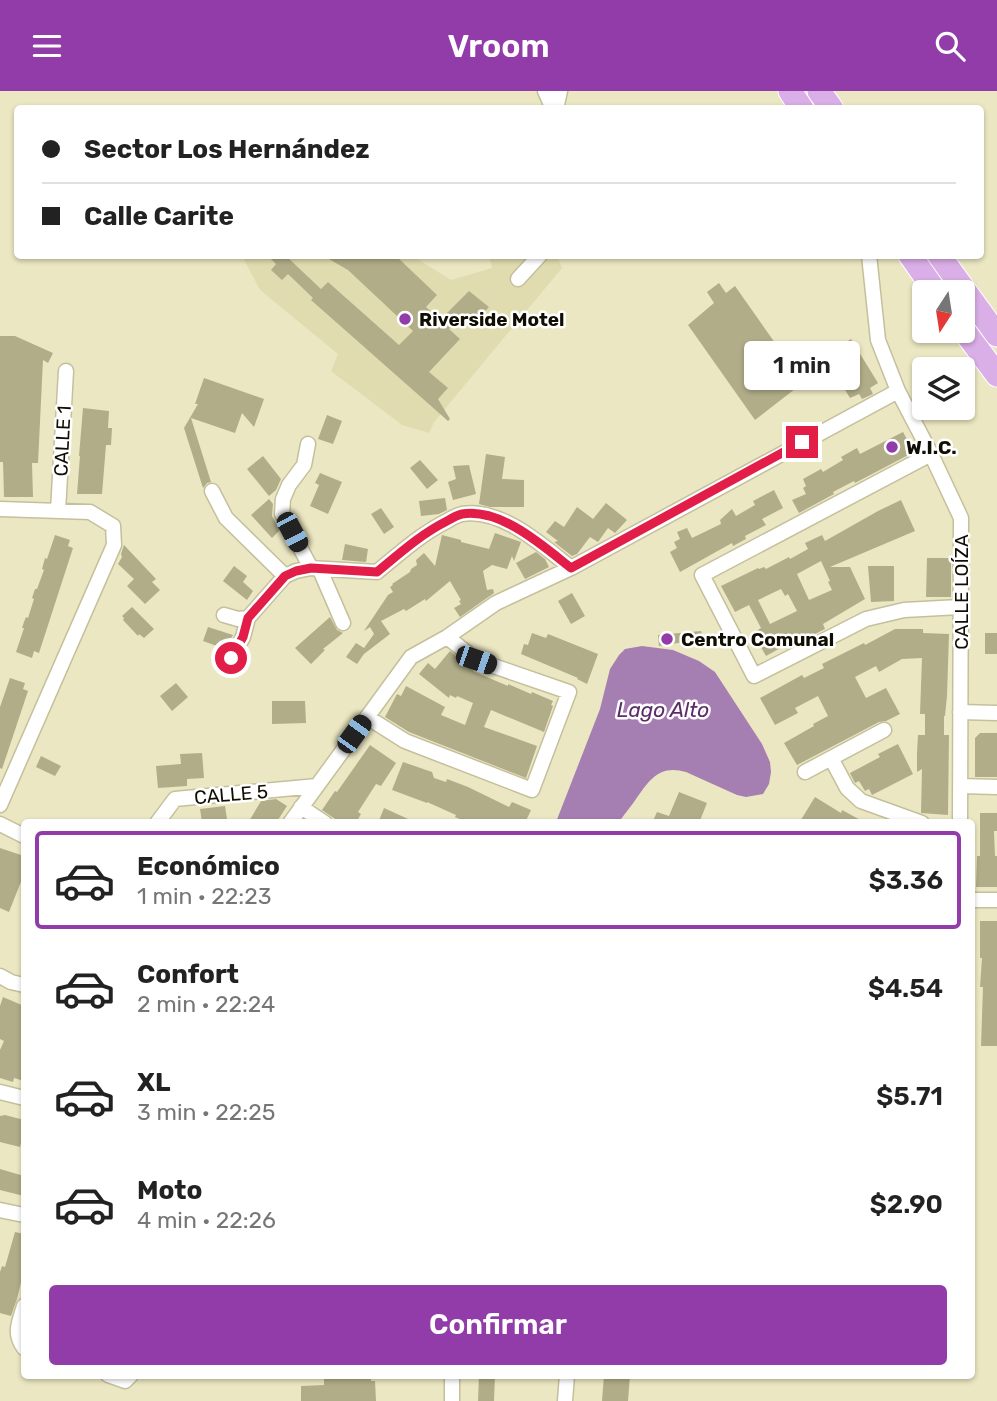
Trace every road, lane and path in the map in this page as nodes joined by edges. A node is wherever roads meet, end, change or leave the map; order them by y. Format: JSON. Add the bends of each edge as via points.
{"nodes":[{"id":1,"x":536,"y":259,"type":"edge"},
{"id":2,"x":869,"y":259,"type":"edge"},
{"id":3,"x":913,"y":259,"type":"edge"},
{"id":4,"x":942,"y":259,"type":"edge"},
{"id":5,"x":518,"y":279,"type":"dead end"},
{"id":6,"x":928,"y":280,"type":"edge"},
{"id":7,"x":993,"y":326,"type":"edge"},
{"id":8,"x":973,"y":343,"type":"edge"},
{"id":9,"x":66,"y":371,"type":"dead end"},
{"id":10,"x":997,"y":375,"type":"edge"},
{"id":11,"x":898,"y":391,"type":"junction"},
{"id":12,"x":308,"y":444,"type":"dead end"},
{"id":13,"x":931,"y":454,"type":"junction"},
{"id":14,"x":212,"y":491,"type":"dead end"},
{"id":15,"x":0,"y":509,"type":"edge"},
{"id":16,"x":58,"y":511,"type":"junction"},
{"id":17,"x":571,"y":568,"type":"junction"},
{"id":18,"x":316,"y":569,"type":"junction"},
{"id":19,"x":285,"y":576,"type":"junction"},
{"id":20,"x":960,"y":607,"type":"junction"},
{"id":21,"x":224,"y":615,"type":"dead end"},
{"id":22,"x":248,"y":618,"type":"junction"},
{"id":23,"x":343,"y":623,"type":"dead end"},
{"id":24,"x":447,"y":638,"type":"junction"},
{"id":25,"x":231,"y":658,"type":"dead end"},
{"id":26,"x":960,"y":712,"type":"junction"},
{"id":27,"x":997,"y":713,"type":"edge"},
{"id":28,"x":367,"y":717,"type":"junction"},
{"id":29,"x":884,"y":730,"type":"dead end"},
{"id":30,"x":831,"y":758,"type":"junction"},
{"id":31,"x":805,"y":772,"type":"dead end"},
{"id":32,"x":317,"y":786,"type":"junction"},
{"id":33,"x":960,"y":786,"type":"junction"},
{"id":34,"x":997,"y":787,"type":"edge"},
{"id":35,"x":0,"y":806,"type":"edge"},
{"id":36,"x":301,"y":807,"type":"junction"},
{"id":37,"x":159,"y":819,"type":"edge"},
{"id":38,"x":293,"y":819,"type":"edge"},
{"id":39,"x":319,"y":819,"type":"edge"},
{"id":40,"x":911,"y":819,"type":"edge"},
{"id":41,"x":960,"y":819,"type":"edge"},
{"id":42,"x":0,"y":824,"type":"edge"},
{"id":43,"x":21,"y":834,"type":"edge"},
{"id":44,"x":975,"y":900,"type":"edge"},
{"id":45,"x":997,"y":900,"type":"edge"},
{"id":46,"x":0,"y":976,"type":"edge"},
{"id":47,"x":21,"y":984,"type":"edge"},
{"id":48,"x":0,"y":1093,"type":"edge"},
{"id":49,"x":21,"y":1097,"type":"edge"},
{"id":50,"x":0,"y":1210,"type":"edge"},
{"id":51,"x":21,"y":1214,"type":"edge"},
{"id":52,"x":21,"y":1318,"type":"edge"},
{"id":53,"x":21,"y":1342,"type":"edge"},
{"id":54,"x":453,"y":1379,"type":"edge"},
{"id":55,"x":567,"y":1379,"type":"edge"},
{"id":56,"x":452,"y":1401,"type":"edge"},
{"id":57,"x":565,"y":1401,"type":"edge"}],
"edges":[{"from":1,"to":5,"type":"street"},
{"from":2,"to":11,"type":"street","name":"CALLE LOÍZA","via":[[878,340]]},
{"from":3,"to":6,"type":"main road"},
{"from":4,"to":7,"type":"main road"},
{"from":8,"to":10,"type":"main road"},
{"from":9,"to":16,"type":"street","name":"CALLE 1"},
{"from":11,"to":13,"type":"street","name":"CALLE LOÍZA"},
{"from":11,"to":17,"type":"street"},
{"from":12,"to":18,"type":"street","via":[[304,465],[283,499],[282,514]]},
{"from":13,"to":20,"type":"street","name":"CALLE LOÍZA","via":[[961,518]]},
{"from":13,"to":20,"type":"street","via":[[702,575],[754,676],[866,619],[904,610]]},
{"from":14,"to":19,"type":"street","via":[[226,518]]},
{"from":15,"to":16,"type":"street"},
{"from":16,"to":35,"type":"street","via":[[90,512],[113,526],[114,545]]},
{"from":17,"to":18,"type":"street","via":[[510,525],[487,515],[460,514],[429,530],[377,572]]},
{"from":17,"to":24,"type":"street","via":[[496,603]]},
{"from":18,"to":19,"type":"street"},
{"from":18,"to":23,"type":"street"},
{"from":19,"to":22,"type":"street"},
{"from":20,"to":26,"type":"street","name":"CALLE LOÍZA"},
{"from":21,"to":22,"type":"street"},
{"from":22,"to":25,"type":"street"},
{"from":24,"to":28,"type":"street","via":[[411,657]]},
{"from":24,"to":28,"type":"street","via":[[476,660],[569,692],[532,790],[405,741]]},
{"from":26,"to":27,"type":"street"},
{"from":26,"to":33,"type":"street","name":"CALLE LOÍZA"},
{"from":28,"to":32,"type":"street"},
{"from":29,"to":30,"type":"street"},
{"from":30,"to":31,"type":"street"},
{"from":30,"to":40,"type":"street","via":[[847,788],[861,801]]},
{"from":32,"to":36,"type":"street"},
{"from":32,"to":37,"type":"street","name":"CALLE 5","via":[[175,799]]},
{"from":33,"to":34,"type":"street"},
{"from":33,"to":41,"type":"street","name":"CALLE LOÍZA"},
{"from":36,"to":38,"type":"street"},
{"from":36,"to":39,"type":"street"},
{"from":42,"to":43,"type":"street"},
{"from":44,"to":45,"type":"street"},
{"from":46,"to":47,"type":"street"},
{"from":48,"to":49,"type":"street"},
{"from":50,"to":51,"type":"street"},
{"from":52,"to":53,"type":"street"},
{"from":54,"to":56,"type":"street"},
{"from":55,"to":57,"type":"street"}]}
